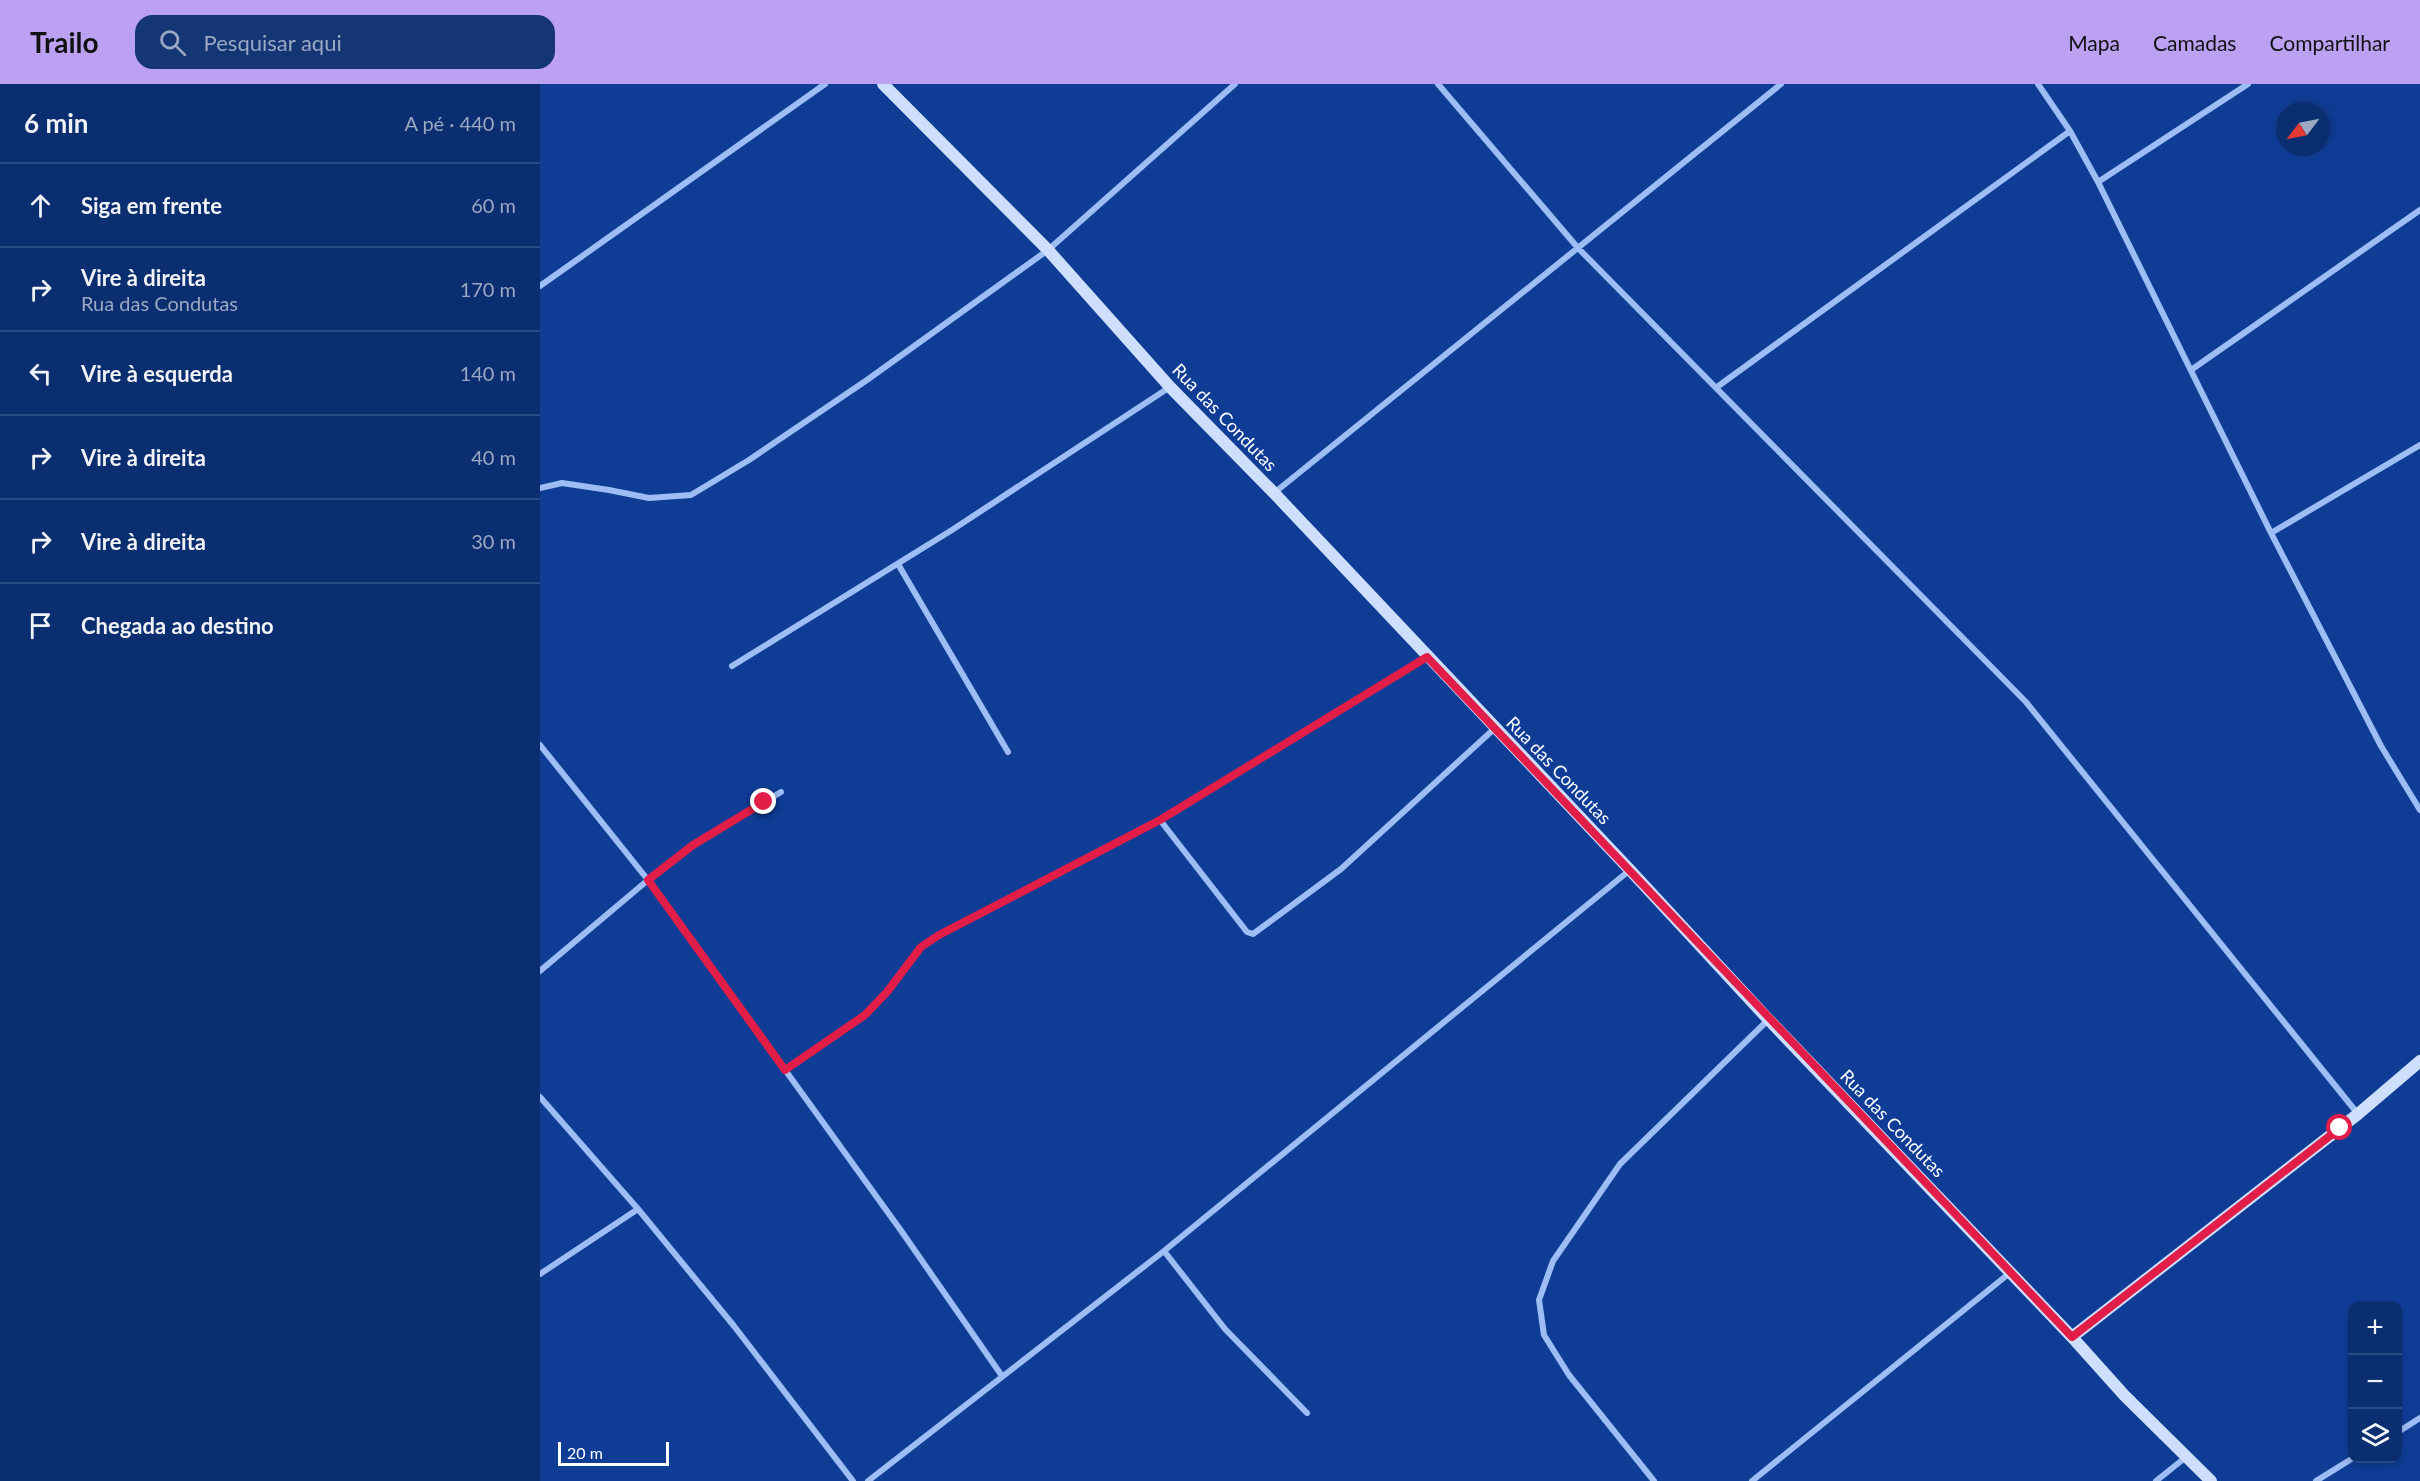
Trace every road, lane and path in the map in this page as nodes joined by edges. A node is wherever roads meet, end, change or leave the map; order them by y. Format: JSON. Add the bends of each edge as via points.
{"nodes":[{"id":1,"x":825,"y":84,"type":"edge"},
{"id":2,"x":883,"y":84,"type":"edge"},
{"id":3,"x":1235,"y":84,"type":"edge"},
{"id":4,"x":1438,"y":84,"type":"edge"},
{"id":5,"x":1781,"y":84,"type":"edge"},
{"id":6,"x":2038,"y":84,"type":"edge"},
{"id":7,"x":2247,"y":84,"type":"edge"},
{"id":8,"x":2070,"y":131,"type":"junction"},
{"id":9,"x":2098,"y":182,"type":"junction"},
{"id":10,"x":2420,"y":210,"type":"edge"},
{"id":11,"x":1578,"y":248,"type":"junction"},
{"id":12,"x":1048,"y":250,"type":"junction"},
{"id":13,"x":540,"y":286,"type":"edge"},
{"id":14,"x":2191,"y":370,"type":"junction"},
{"id":15,"x":1170,"y":387,"type":"junction"},
{"id":16,"x":1717,"y":387,"type":"junction"},
{"id":17,"x":2420,"y":445,"type":"edge"},
{"id":18,"x":540,"y":488,"type":"edge"},
{"id":19,"x":1274,"y":493,"type":"junction"},
{"id":20,"x":2271,"y":533,"type":"junction"},
{"id":21,"x":898,"y":564,"type":"junction"},
{"id":22,"x":1427,"y":657,"type":"junction"},
{"id":23,"x":732,"y":666,"type":"dead end"},
{"id":24,"x":1494,"y":729,"type":"junction"},
{"id":25,"x":540,"y":745,"type":"edge"},
{"id":26,"x":1008,"y":752,"type":"dead end"},
{"id":27,"x":781,"y":792,"type":"dead end"},
{"id":28,"x":2420,"y":810,"type":"edge"},
{"id":29,"x":1160,"y":820,"type":"junction"},
{"id":30,"x":1630,"y":870,"type":"junction"},
{"id":31,"x":648,"y":880,"type":"junction"},
{"id":32,"x":540,"y":971,"type":"edge"},
{"id":33,"x":1768,"y":1019,"type":"junction"},
{"id":34,"x":2420,"y":1061,"type":"edge"},
{"id":35,"x":785,"y":1070,"type":"junction"},
{"id":36,"x":540,"y":1097,"type":"edge"},
{"id":37,"x":2358,"y":1114,"type":"junction"},
{"id":38,"x":638,"y":1209,"type":"junction"},
{"id":39,"x":1164,"y":1251,"type":"junction"},
{"id":40,"x":2011,"y":1272,"type":"junction"},
{"id":41,"x":540,"y":1274,"type":"edge"},
{"id":42,"x":2072,"y":1337,"type":"junction"},
{"id":43,"x":1002,"y":1376,"type":"junction"},
{"id":44,"x":1307,"y":1413,"type":"dead end"},
{"id":45,"x":2420,"y":1418,"type":"edge"},
{"id":46,"x":2402,"y":1429,"type":"edge"},
{"id":47,"x":2186,"y":1457,"type":"junction"},
{"id":48,"x":2348,"y":1461,"type":"edge"},
{"id":49,"x":853,"y":1481,"type":"edge"},
{"id":50,"x":868,"y":1481,"type":"edge"},
{"id":51,"x":1654,"y":1481,"type":"edge"},
{"id":52,"x":1752,"y":1481,"type":"edge"},
{"id":53,"x":2156,"y":1481,"type":"edge"},
{"id":54,"x":2211,"y":1481,"type":"edge"},
{"id":55,"x":2316,"y":1481,"type":"edge"}],
"edges":[{"from":1,"to":13,"type":"street"},
{"from":2,"to":12,"type":"street","name":"Rua das Condutas"},
{"from":3,"to":12,"type":"street"},
{"from":4,"to":11,"type":"street"},
{"from":5,"to":11,"type":"street"},
{"from":6,"to":8,"type":"street"},
{"from":7,"to":9,"type":"street"},
{"from":8,"to":9,"type":"street"},
{"from":8,"to":16,"type":"street"},
{"from":9,"to":14,"type":"street"},
{"from":10,"to":14,"type":"street"},
{"from":11,"to":16,"type":"street"},
{"from":11,"to":19,"type":"street"},
{"from":12,"to":15,"type":"street","name":"Rua das Condutas"},
{"from":12,"to":18,"type":"street","via":[[867,380],[691,495],[649,498],[562,483]]},
{"from":14,"to":20,"type":"street"},
{"from":15,"to":19,"type":"street","name":"Rua das Condutas"},
{"from":15,"to":21,"type":"street"},
{"from":16,"to":37,"type":"street","via":[[2026,702]]},
{"from":17,"to":20,"type":"street"},
{"from":19,"to":22,"type":"street","name":"Rua das Condutas"},
{"from":20,"to":28,"type":"street","via":[[2380,746]]},
{"from":21,"to":23,"type":"street"},
{"from":21,"to":26,"type":"street"},
{"from":22,"to":24,"type":"street","name":"Rua das Condutas"},
{"from":22,"to":29,"type":"street"},
{"from":24,"to":29,"type":"street","via":[[1341,869],[1253,934],[1247,932]]},
{"from":24,"to":30,"type":"street","name":"Rua das Condutas"},
{"from":25,"to":31,"type":"street"},
{"from":27,"to":31,"type":"street","via":[[693,845]]},
{"from":29,"to":35,"type":"street","via":[[921,947],[865,1015]]},
{"from":30,"to":33,"type":"street","name":"Rua das Condutas"},
{"from":30,"to":39,"type":"street"},
{"from":31,"to":32,"type":"street"},
{"from":31,"to":35,"type":"street"},
{"from":33,"to":40,"type":"street","name":"Rua das Condutas"},
{"from":33,"to":51,"type":"street","via":[[1620,1164],[1553,1261],[1539,1300],[1544,1335],[1569,1375]]},
{"from":34,"to":37,"type":"street"},
{"from":35,"to":43,"type":"street"},
{"from":36,"to":38,"type":"street"},
{"from":37,"to":42,"type":"street"},
{"from":38,"to":41,"type":"street"},
{"from":38,"to":49,"type":"street"},
{"from":39,"to":43,"type":"street"},
{"from":39,"to":44,"type":"street","via":[[1225,1329]]},
{"from":40,"to":42,"type":"street","name":"Rua das Condutas"},
{"from":40,"to":52,"type":"street"},
{"from":42,"to":47,"type":"street","name":"Rua das Condutas"},
{"from":43,"to":50,"type":"street"},
{"from":45,"to":46,"type":"street"},
{"from":47,"to":53,"type":"street"},
{"from":47,"to":54,"type":"street","name":"Rua das Condutas"},
{"from":48,"to":55,"type":"street"}]}
